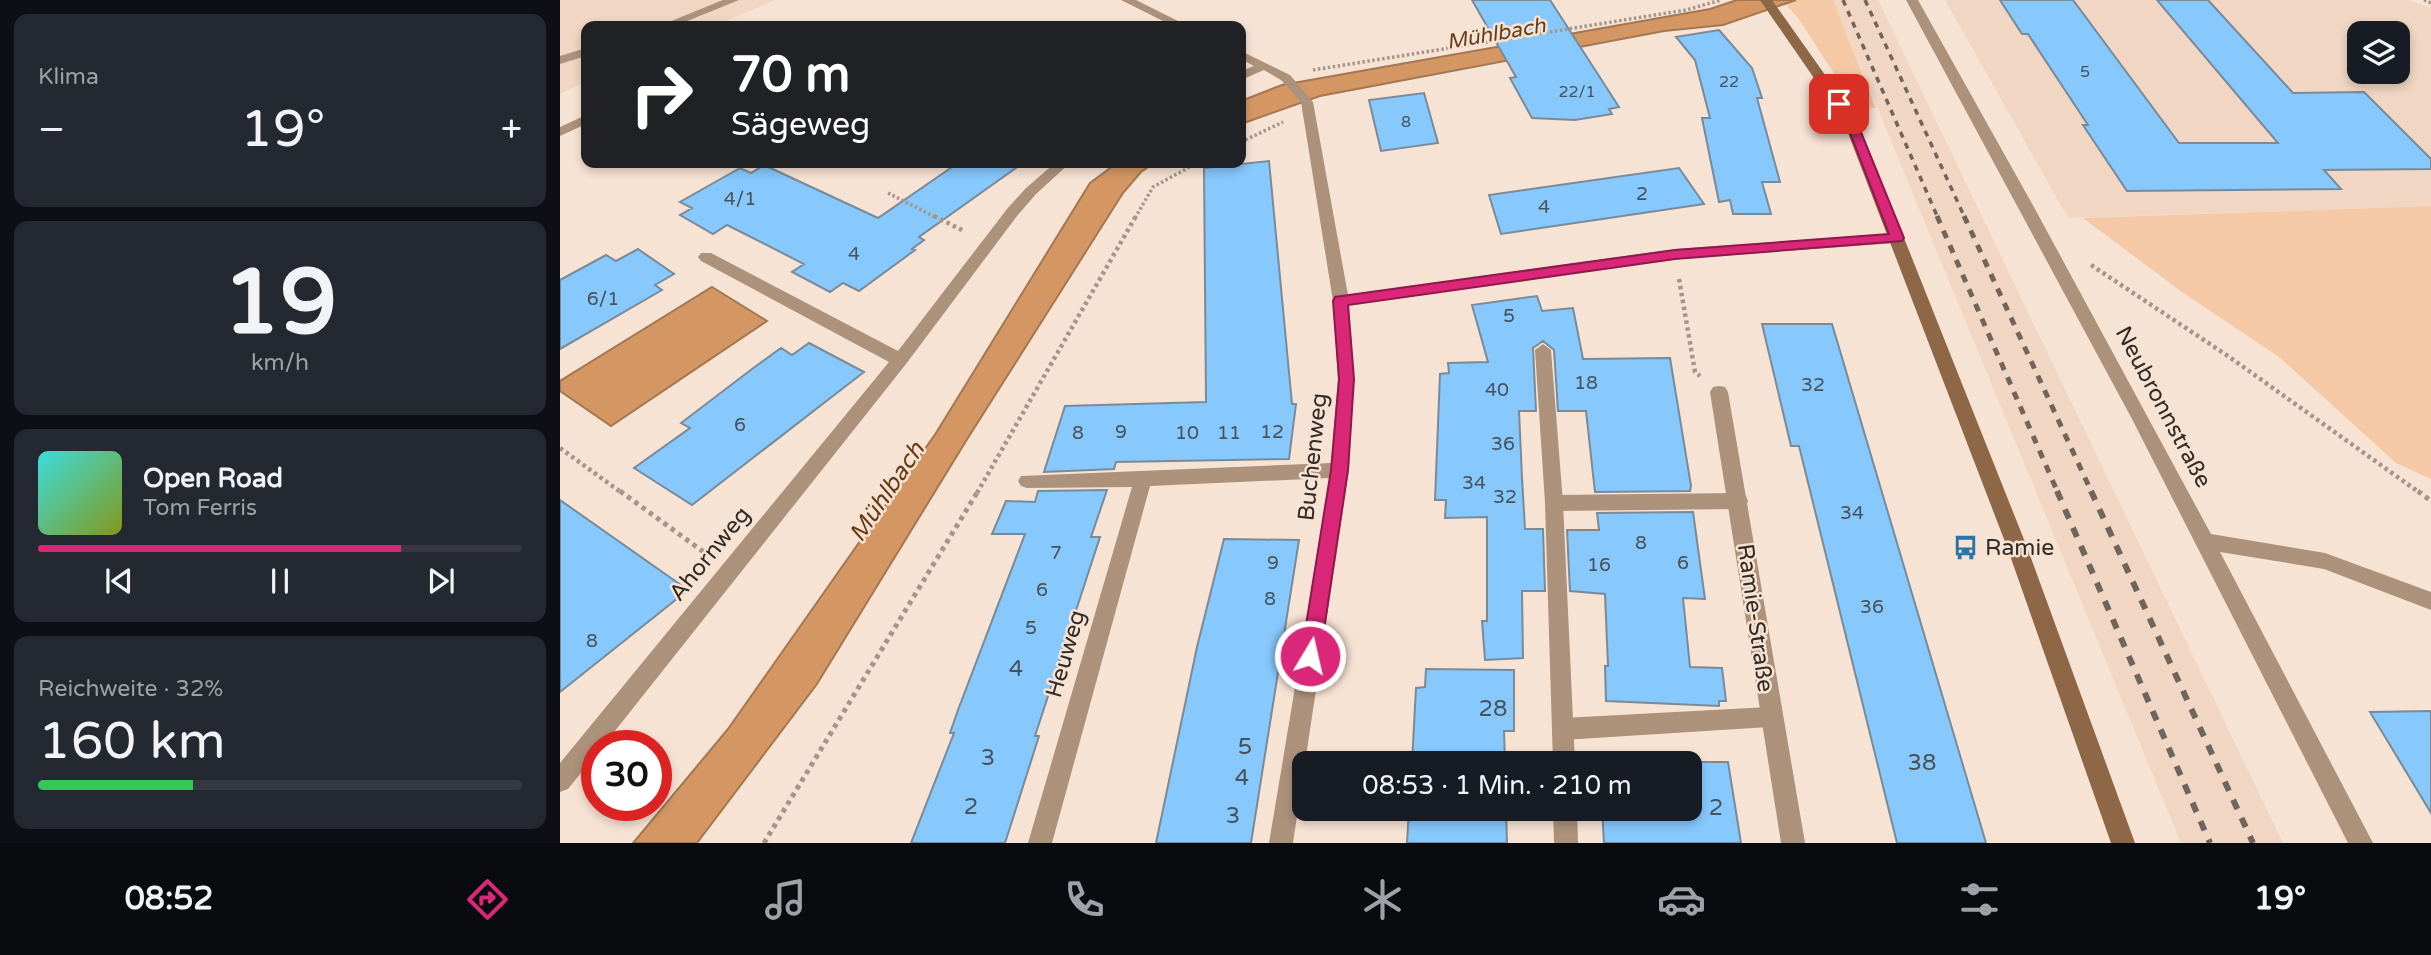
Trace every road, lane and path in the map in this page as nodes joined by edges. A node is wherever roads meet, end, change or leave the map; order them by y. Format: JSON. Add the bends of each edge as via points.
{"nodes":[{"id":1,"x":733,"y":0,"type":"edge"},
{"id":2,"x":1127,"y":0,"type":"edge"},
{"id":3,"x":1721,"y":0,"type":"edge"},
{"id":4,"x":1912,"y":0,"type":"edge"},
{"id":5,"x":2424,"y":0,"type":"edge"},
{"id":6,"x":2431,"y":3,"type":"edge"},
{"id":7,"x":1769,"y":5,"type":"edge"},
{"id":8,"x":678,"y":21,"type":"edge"},
{"id":9,"x":1171,"y":21,"type":"edge"},
{"id":10,"x":581,"y":54,"type":"edge"},
{"id":11,"x":1246,"y":58,"type":"edge"},
{"id":12,"x":560,"y":60,"type":"edge"},
{"id":13,"x":1263,"y":66,"type":"junction"},
{"id":14,"x":1246,"y":74,"type":"edge"},
{"id":15,"x":1289,"y":77,"type":"junction"},
{"id":16,"x":1308,"y":105,"type":"junction"},
{"id":17,"x":581,"y":122,"type":"edge"},
{"id":18,"x":560,"y":132,"type":"edge"},
{"id":19,"x":1246,"y":139,"type":"edge"},
{"id":20,"x":1056,"y":168,"type":"edge"},
{"id":21,"x":1188,"y":168,"type":"edge"},
{"id":22,"x":888,"y":193,"type":"dead end"},
{"id":23,"x":2041,"y":236,"type":"junction"},
{"id":24,"x":1898,"y":238,"type":"junction"},
{"id":25,"x":988,"y":247,"type":"junction"},
{"id":26,"x":1675,"y":254,"type":"junction"},
{"id":27,"x":706,"y":257,"type":"dead end"},
{"id":28,"x":1340,"y":301,"type":"junction"},
{"id":29,"x":1544,"y":350,"type":"dead end"},
{"id":30,"x":900,"y":360,"type":"junction"},
{"id":31,"x":1719,"y":392,"type":"joint"},
{"id":32,"x":560,"y":448,"type":"edge"},
{"id":33,"x":1340,"y":470,"type":"junction"},
{"id":34,"x":1143,"y":480,"type":"junction"},
{"id":35,"x":1027,"y":481,"type":"dead end"},
{"id":36,"x":2431,"y":500,"type":"edge"},
{"id":37,"x":1739,"y":501,"type":"junction"},
{"id":38,"x":1554,"y":503,"type":"junction"},
{"id":39,"x":2205,"y":541,"type":"junction"},
{"id":40,"x":728,"y":570,"type":"junction"},
{"id":41,"x":2431,"y":601,"type":"edge"},
{"id":42,"x":1769,"y":717,"type":"junction"},
{"id":43,"x":1563,"y":729,"type":"junction"},
{"id":44,"x":1564,"y":751,"type":"edge"},
{"id":45,"x":560,"y":781,"type":"edge"},
{"id":46,"x":1565,"y":821,"type":"edge"},
{"id":47,"x":764,"y":843,"type":"edge"},
{"id":48,"x":1040,"y":843,"type":"edge"},
{"id":49,"x":1281,"y":843,"type":"edge"},
{"id":50,"x":1566,"y":843,"type":"edge"},
{"id":51,"x":1793,"y":843,"type":"edge"},
{"id":52,"x":2123,"y":843,"type":"edge"},
{"id":53,"x":2361,"y":843,"type":"edge"}],
"edges":[{"from":1,"to":8,"type":"street"},
{"from":2,"to":9,"type":"street"},
{"from":3,"to":15,"type":"path","via":[[1686,10]]},
{"from":4,"to":23,"type":"street","name":"Neubronnstraße"},
{"from":5,"to":6,"type":"path"},
{"from":7,"to":24,"type":"main road","via":[[1850,120]]},
{"from":10,"to":12,"type":"street"},
{"from":11,"to":13,"type":"street"},
{"from":13,"to":14,"type":"street"},
{"from":13,"to":15,"type":"street"},
{"from":15,"to":16,"type":"street","name":"Buchenweg"},
{"from":16,"to":19,"type":"path"},
{"from":16,"to":28,"type":"street","name":"Buchenweg"},
{"from":17,"to":18,"type":"street"},
{"from":20,"to":25,"type":"street","name":"Ahornweg"},
{"from":21,"to":47,"type":"path","via":[[1153,187],[985,481]]},
{"from":22,"to":25,"type":"path","via":[[958,226]]},
{"from":23,"to":36,"type":"path","via":[[2115,279]]},
{"from":23,"to":39,"type":"street","name":"Neubronnstraße"},
{"from":24,"to":26,"type":"street"},
{"from":24,"to":52,"type":"main road"},
{"from":25,"to":30,"type":"street","name":"Ahornweg"},
{"from":26,"to":28,"type":"street"},
{"from":26,"to":31,"type":"path","via":[[1695,372]]},
{"from":27,"to":30,"type":"street"},
{"from":28,"to":33,"type":"street","name":"Buchenweg","via":[[1346,379]]},
{"from":29,"to":38,"type":"street"},
{"from":30,"to":40,"type":"street","name":"Ahornweg"},
{"from":31,"to":37,"type":"street","name":"Ramie-Straße"},
{"from":32,"to":40,"type":"path"},
{"from":33,"to":34,"type":"street"},
{"from":33,"to":49,"type":"street","name":"Buchenweg"},
{"from":34,"to":35,"type":"street"},
{"from":34,"to":48,"type":"street","name":"Heuweg"},
{"from":37,"to":38,"type":"street"},
{"from":37,"to":42,"type":"street","name":"Ramie-Straße"},
{"from":38,"to":43,"type":"street"},
{"from":39,"to":41,"type":"street","via":[[2325,561]]},
{"from":39,"to":53,"type":"street","name":"Neubronnstraße"},
{"from":40,"to":45,"type":"street","name":"Ahornweg"},
{"from":42,"to":43,"type":"street"},
{"from":42,"to":51,"type":"street","name":"Ramie-Straße"},
{"from":43,"to":44,"type":"street"},
{"from":46,"to":50,"type":"street"}]}
